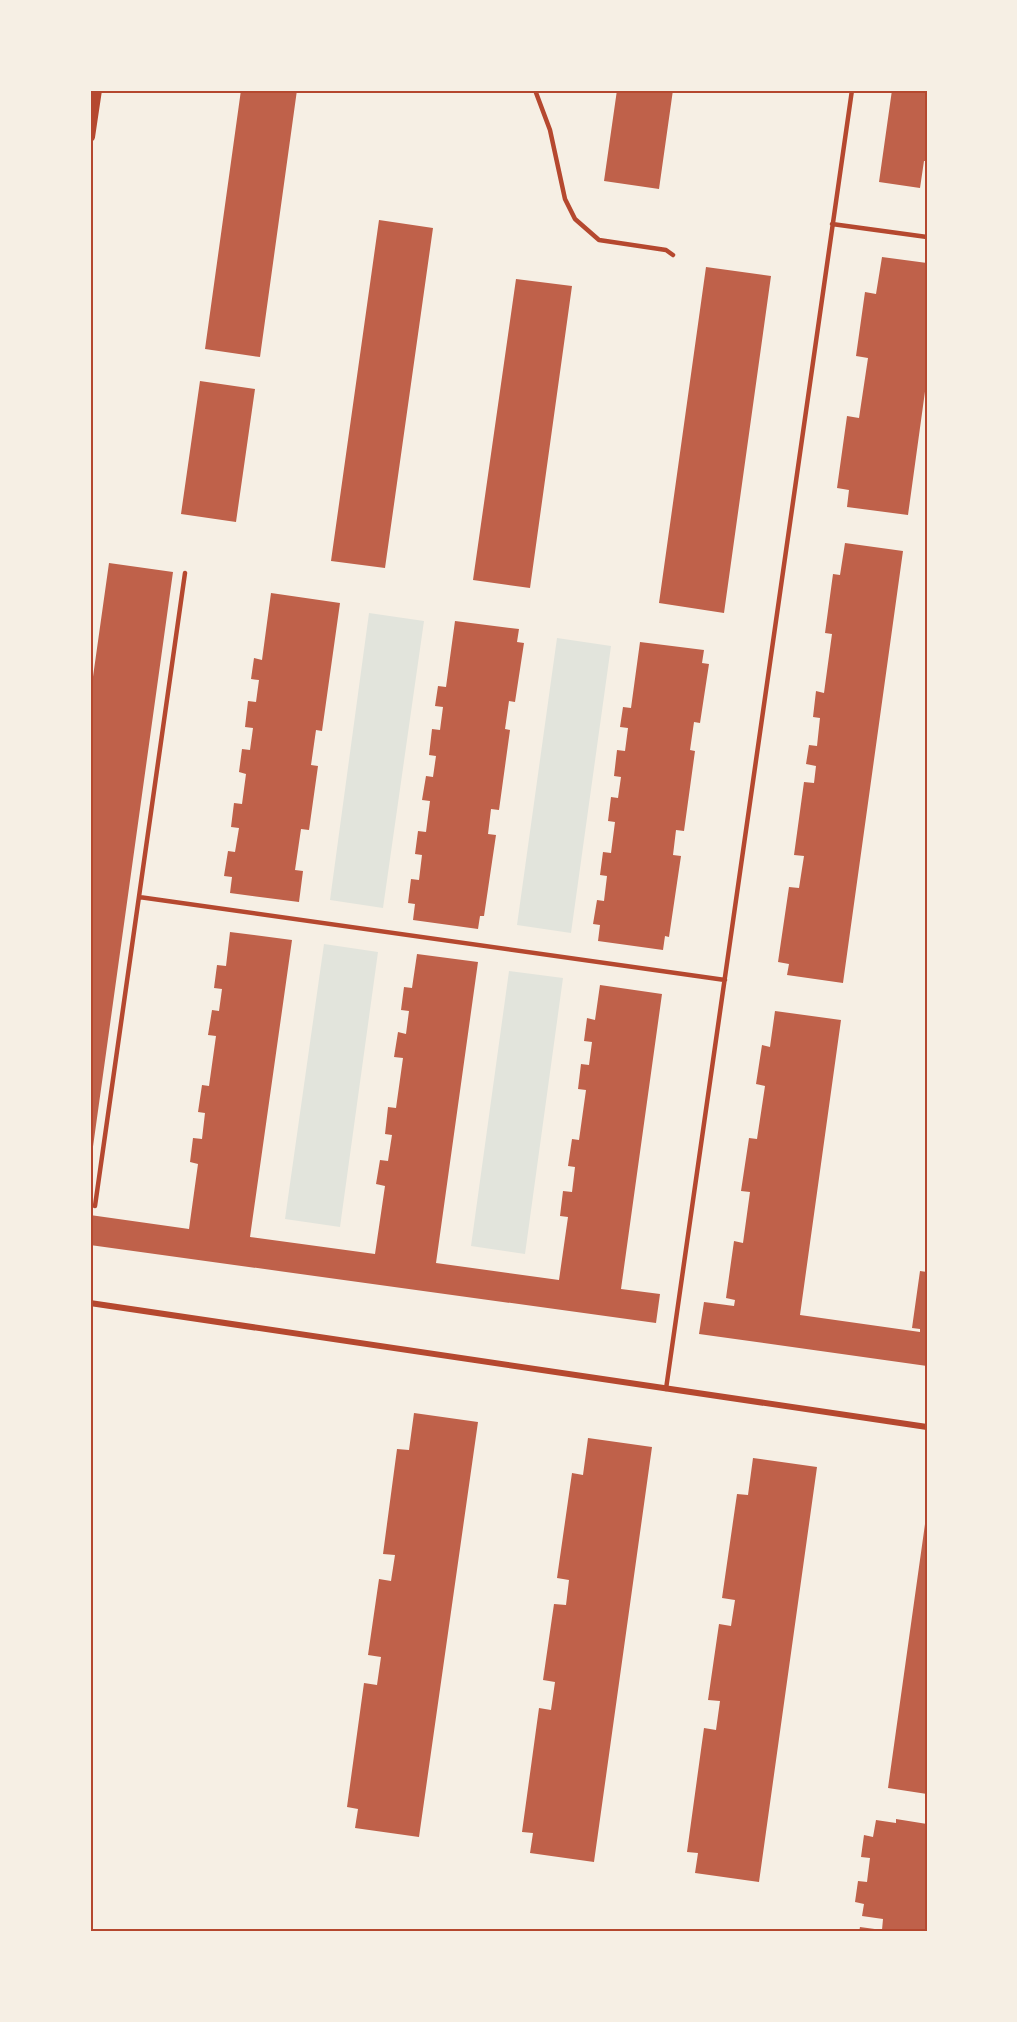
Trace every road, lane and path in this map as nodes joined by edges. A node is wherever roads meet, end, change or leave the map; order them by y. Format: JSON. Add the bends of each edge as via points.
{"nodes":[{"id":1,"x":97,"y":90,"type":"edge"},
{"id":2,"x":535,"y":90,"type":"edge"},
{"id":3,"x":852,"y":90,"type":"edge"},
{"id":4,"x":90,"y":137,"type":"edge"},
{"id":5,"x":832,"y":224,"type":"junction"},
{"id":6,"x":927,"y":237,"type":"edge"},
{"id":7,"x":673,"y":255,"type":"dead end"},
{"id":8,"x":186,"y":573,"type":"dead end"},
{"id":9,"x":139,"y":897,"type":"junction"},
{"id":10,"x":725,"y":980,"type":"junction"},
{"id":11,"x":95,"y":1206,"type":"dead end"},
{"id":12,"x":90,"y":1303,"type":"edge"},
{"id":13,"x":666,"y":1389,"type":"junction"},
{"id":14,"x":927,"y":1427,"type":"edge"}],
"edges":[{"from":1,"to":4,"type":"street"},
{"from":2,"to":7,"type":"lane","via":[[550,130],[565,199],[575,219],[599,240],[666,250]]},
{"from":3,"to":5,"type":"lane"},
{"from":5,"to":6,"type":"lane"},
{"from":5,"to":10,"type":"lane"},
{"from":8,"to":9,"type":"lane"},
{"from":9,"to":10,"type":"lane"},
{"from":9,"to":11,"type":"lane"},
{"from":10,"to":13,"type":"lane"},
{"from":12,"to":13,"type":"street"},
{"from":13,"to":14,"type":"street"}]}
